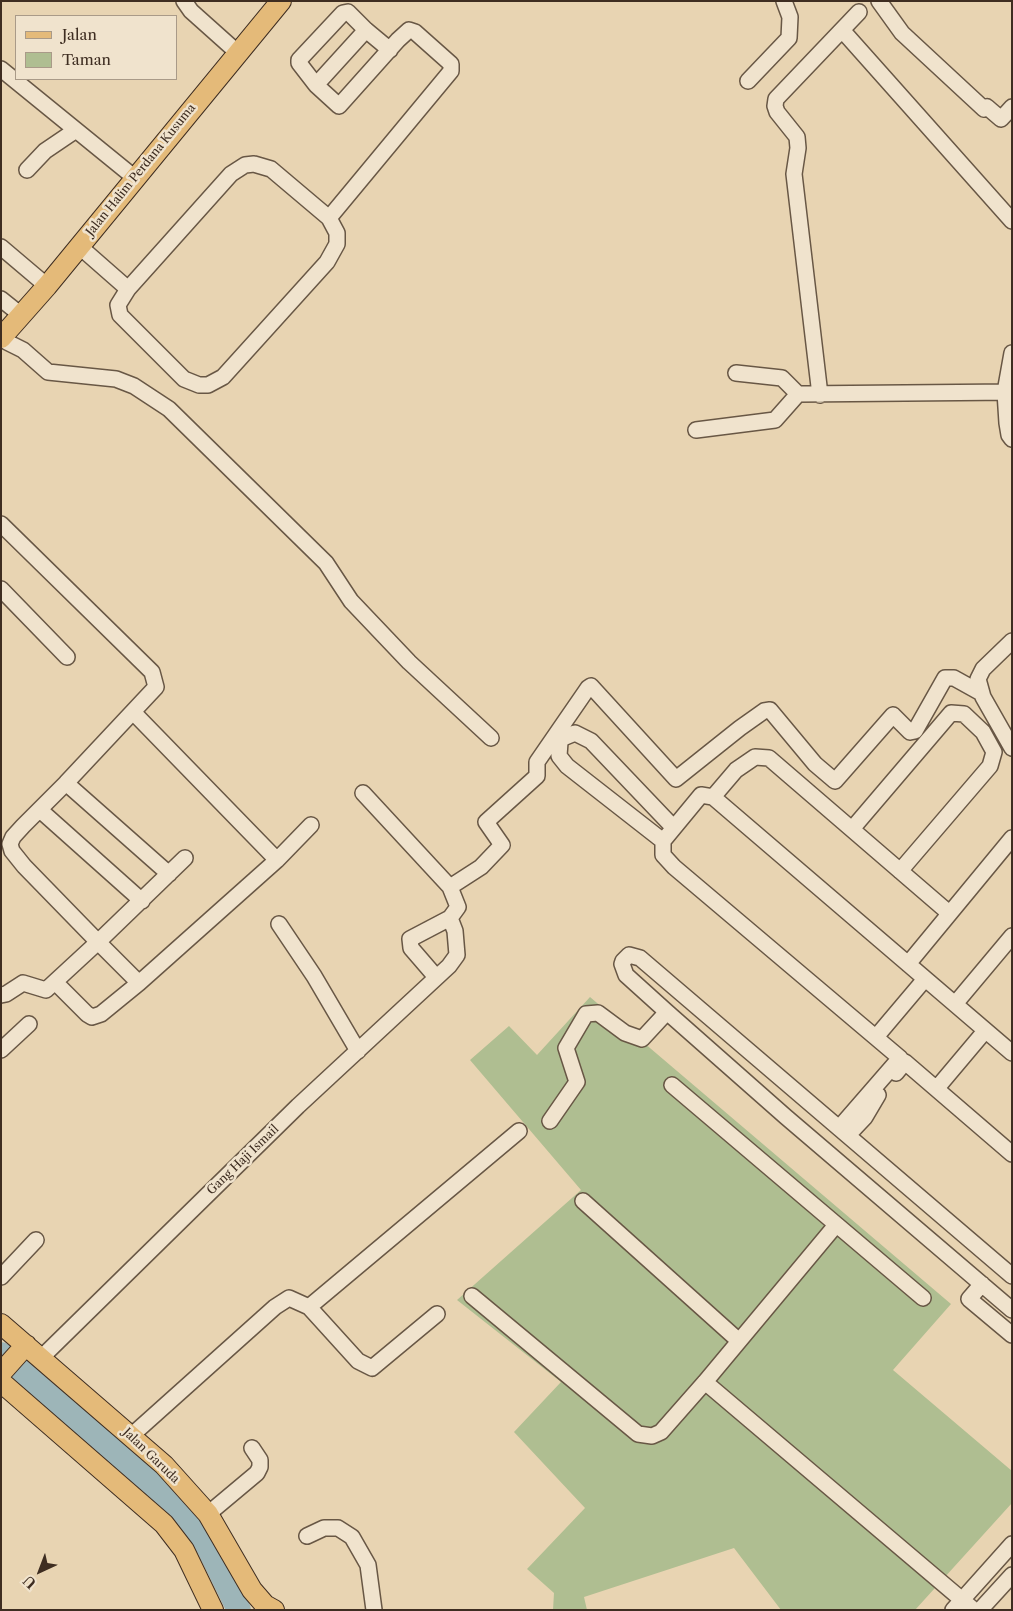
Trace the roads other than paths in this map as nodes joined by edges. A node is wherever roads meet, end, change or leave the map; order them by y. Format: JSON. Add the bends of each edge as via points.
{"nodes":[{"id":1,"x":184,"y":1,"type":"edge"},
{"id":2,"x":281,"y":1,"type":"edge"},
{"id":3,"x":784,"y":1,"type":"edge"},
{"id":4,"x":879,"y":1,"type":"edge"},
{"id":5,"x":859,"y":12,"type":"dead end"},
{"id":6,"x":366,"y":30,"type":"junction"},
{"id":7,"x":842,"y":30,"type":"junction"},
{"id":8,"x":390,"y":50,"type":"junction"},
{"id":9,"x":238,"y":52,"type":"junction"},
{"id":10,"x":1,"y":69,"type":"edge"},
{"id":11,"x":748,"y":81,"type":"dead end"},
{"id":12,"x":316,"y":85,"type":"junction"},
{"id":13,"x":1012,"y":107,"type":"edge"},
{"id":14,"x":76,"y":130,"type":"junction"},
{"id":15,"x":27,"y":170,"type":"dead end"},
{"id":16,"x":135,"y":178,"type":"junction"},
{"id":17,"x":329,"y":218,"type":"junction"},
{"id":18,"x":1012,"y":221,"type":"edge"},
{"id":19,"x":79,"y":246,"type":"junction"},
{"id":20,"x":1,"y":247,"type":"edge"},
{"id":21,"x":47,"y":286,"type":"junction"},
{"id":22,"x":128,"y":289,"type":"junction"},
{"id":23,"x":1,"y":300,"type":"edge"},
{"id":24,"x":21,"y":315,"type":"junction"},
{"id":25,"x":1,"y":338,"type":"edge"},
{"id":26,"x":1012,"y":353,"type":"edge"},
{"id":27,"x":736,"y":373,"type":"dead end"},
{"id":28,"x":1008,"y":392,"type":"edge"},
{"id":29,"x":798,"y":394,"type":"junction"},
{"id":30,"x":820,"y":395,"type":"junction"},
{"id":31,"x":696,"y":430,"type":"dead end"},
{"id":32,"x":1012,"y":439,"type":"edge"},
{"id":33,"x":1,"y":524,"type":"edge"},
{"id":34,"x":1,"y":589,"type":"edge"},
{"id":35,"x":1010,"y":646,"type":"edge"},
{"id":36,"x":67,"y":656,"type":"dead end"},
{"id":37,"x":981,"y":693,"type":"junction"},
{"id":38,"x":133,"y":712,"type":"junction"},
{"id":39,"x":492,"y":738,"type":"dead end"},
{"id":40,"x":1012,"y":748,"type":"edge"},
{"id":41,"x":66,"y":783,"type":"junction"},
{"id":42,"x":363,"y":793,"type":"dead end"},
{"id":43,"x":713,"y":797,"type":"junction"},
{"id":44,"x":40,"y":810,"type":"junction"},
{"id":45,"x":311,"y":826,"type":"dead end"},
{"id":46,"x":672,"y":827,"type":"junction"},
{"id":47,"x":852,"y":829,"type":"junction"},
{"id":48,"x":1012,"y":838,"type":"edge"},
{"id":49,"x":663,"y":841,"type":"junction"},
{"id":50,"x":185,"y":858,"type":"dead end"},
{"id":51,"x":277,"y":860,"type":"junction"},
{"id":52,"x":900,"y":871,"type":"junction"},
{"id":53,"x":169,"y":874,"type":"junction"},
{"id":54,"x":450,"y":887,"type":"junction"},
{"id":55,"x":142,"y":901,"type":"junction"},
{"id":56,"x":949,"y":913,"type":"junction"},
{"id":57,"x":450,"y":918,"type":"junction"},
{"id":58,"x":279,"y":924,"type":"dead end"},
{"id":59,"x":1012,"y":936,"type":"edge"},
{"id":60,"x":98,"y":942,"type":"junction"},
{"id":61,"x":908,"y":964,"type":"junction"},
{"id":62,"x":436,"y":977,"type":"junction"},
{"id":63,"x":925,"y":979,"type":"junction"},
{"id":64,"x":55,"y":982,"type":"junction"},
{"id":65,"x":139,"y":983,"type":"junction"},
{"id":66,"x":1,"y":994,"type":"edge"},
{"id":67,"x":955,"y":1004,"type":"junction"},
{"id":68,"x":667,"y":1012,"type":"junction"},
{"id":69,"x":29,"y":1024,"type":"dead end"},
{"id":70,"x":985,"y":1030,"type":"junction"},
{"id":71,"x":876,"y":1037,"type":"junction"},
{"id":72,"x":1009,"y":1045,"type":"edge"},
{"id":73,"x":1,"y":1050,"type":"edge"},
{"id":74,"x":358,"y":1051,"type":"junction"},
{"id":75,"x":883,"y":1082,"type":"junction"},
{"id":76,"x":672,"y":1085,"type":"dead end"},
{"id":77,"x":937,"y":1088,"type":"junction"},
{"id":78,"x":804,"y":1096,"type":"junction"},
{"id":79,"x":786,"y":1117,"type":"junction"},
{"id":80,"x":550,"y":1121,"type":"dead end"},
{"id":81,"x":519,"y":1131,"type":"dead end"},
{"id":82,"x":844,"y":1131,"type":"junction"},
{"id":83,"x":1012,"y":1154,"type":"edge"},
{"id":84,"x":583,"y":1201,"type":"dead end"},
{"id":85,"x":836,"y":1225,"type":"junction"},
{"id":86,"x":36,"y":1240,"type":"dead end"},
{"id":87,"x":980,"y":1248,"type":"junction"},
{"id":88,"x":962,"y":1268,"type":"junction"},
{"id":89,"x":1012,"y":1276,"type":"edge"},
{"id":90,"x":1,"y":1277,"type":"edge"},
{"id":91,"x":982,"y":1284,"type":"junction"},
{"id":92,"x":472,"y":1296,"type":"dead end"},
{"id":93,"x":923,"y":1298,"type":"dead end"},
{"id":94,"x":309,"y":1307,"type":"junction"},
{"id":95,"x":1012,"y":1310,"type":"edge"},
{"id":96,"x":437,"y":1314,"type":"dead end"},
{"id":97,"x":1,"y":1324,"type":"edge"},
{"id":98,"x":1012,"y":1335,"type":"edge"},
{"id":99,"x":739,"y":1341,"type":"junction"},
{"id":100,"x":28,"y":1352,"type":"junction"},
{"id":101,"x":1,"y":1372,"type":"edge"},
{"id":102,"x":1,"y":1382,"type":"edge"},
{"id":103,"x":705,"y":1382,"type":"junction"},
{"id":104,"x":132,"y":1436,"type":"junction"},
{"id":105,"x":252,"y":1448,"type":"dead end"},
{"id":106,"x":208,"y":1514,"type":"junction"},
{"id":107,"x":307,"y":1536,"type":"dead end"},
{"id":108,"x":1012,"y":1544,"type":"edge"},
{"id":109,"x":1012,"y":1574,"type":"edge"},
{"id":110,"x":957,"y":1604,"type":"edge"},
{"id":111,"x":213,"y":1610,"type":"edge"},
{"id":112,"x":274,"y":1610,"type":"edge"},
{"id":113,"x":374,"y":1610,"type":"edge"},
{"id":114,"x":974,"y":1610,"type":"edge"},
{"id":115,"x":980,"y":1610,"type":"edge"}],
"edges":[{"from":1,"to":9,"type":"street"},
{"from":2,"to":9,"type":"main road","name":"Jalan Halim Perdana Kusuma"},
{"from":3,"to":11,"type":"street","via":[[790,17],[789,38]]},
{"from":4,"to":13,"type":"street","via":[[902,33],[984,109],[988,107],[1001,119]]},
{"from":5,"to":7,"type":"street"},
{"from":6,"to":8,"type":"street"},
{"from":6,"to":12,"type":"street"},
{"from":6,"to":12,"type":"street","via":[[348,12],[343,13],[299,60]]},
{"from":7,"to":18,"type":"street"},
{"from":7,"to":30,"type":"street","via":[[776,99],[775,106],[797,136],[794,174]]},
{"from":8,"to":12,"type":"street","via":[[339,106]]},
{"from":8,"to":17,"type":"street","via":[[410,30],[416,32],[451,64],[451,71]]},
{"from":9,"to":16,"type":"main road","name":"Jalan Halim Perdana Kusuma"},
{"from":10,"to":14,"type":"street"},
{"from":14,"to":15,"type":"street","via":[[46,151]]},
{"from":14,"to":16,"type":"street"},
{"from":16,"to":19,"type":"main road","name":"Jalan Halim Perdana Kusuma"},
{"from":17,"to":22,"type":"street","via":[[271,169],[245,165],[231,174]]},
{"from":17,"to":22,"type":"street","via":[[337,233],[337,244],[327,262],[223,377],[208,384],[198,385],[184,379],[120,315],[118,305]]},
{"from":19,"to":21,"type":"main road","name":"Jalan Halim Perdana Kusuma"},
{"from":19,"to":22,"type":"street"},
{"from":20,"to":21,"type":"street"},
{"from":21,"to":24,"type":"main road","name":"Jalan Halim Perdana Kusuma"},
{"from":23,"to":24,"type":"street"},
{"from":24,"to":25,"type":"main road","name":"Jalan Halim Perdana Kusuma"},
{"from":25,"to":39,"type":"street","via":[[23,350],[48,372],[116,379],[134,386],[169,410],[326,563],[351,601],[409,662]]},
{"from":26,"to":28,"type":"street"},
{"from":27,"to":29,"type":"street","via":[[782,378]]},
{"from":28,"to":30,"type":"street"},
{"from":28,"to":32,"type":"street","via":[[1007,424]]},
{"from":29,"to":30,"type":"street"},
{"from":29,"to":31,"type":"street","via":[[775,420]]},
{"from":33,"to":38,"type":"street","via":[[152,672],[156,687]]},
{"from":34,"to":36,"type":"street"},
{"from":35,"to":37,"type":"street","via":[[983,669],[978,679]]},
{"from":37,"to":40,"type":"street"},
{"from":37,"to":54,"type":"street","via":[[954,678],[945,678],[915,731],[910,732],[893,715],[835,781],[814,764],[770,710],[740,728],[676,779],[591,686],[537,762],[537,776],[486,822],[502,845],[481,867]]},
{"from":38,"to":41,"type":"street"},
{"from":38,"to":51,"type":"street"},
{"from":41,"to":44,"type":"street"},
{"from":41,"to":53,"type":"street"},
{"from":42,"to":54,"type":"street"},
{"from":43,"to":46,"type":"street","via":[[701,795]]},
{"from":43,"to":47,"type":"street","via":[[736,770],[755,757],[768,758]]},
{"from":43,"to":61,"type":"street"},
{"from":44,"to":55,"type":"street"},
{"from":44,"to":60,"type":"street","via":[[13,837],[12,851]]},
{"from":45,"to":51,"type":"street"},
{"from":46,"to":49,"type":"street"},
{"from":46,"to":49,"type":"street","via":[[591,741],[575,733],[563,738],[559,756],[567,766]]},
{"from":47,"to":52,"type":"street"},
{"from":47,"to":52,"type":"street","via":[[951,713],[964,714],[983,732],[994,752],[990,766]]},
{"from":48,"to":56,"type":"street"},
{"from":49,"to":71,"type":"street","via":[[663,855],[674,867]]},
{"from":50,"to":53,"type":"street"},
{"from":51,"to":65,"type":"street"},
{"from":52,"to":56,"type":"street"},
{"from":53,"to":55,"type":"street"},
{"from":54,"to":57,"type":"street","via":[[458,907]]},
{"from":55,"to":60,"type":"street"},
{"from":56,"to":61,"type":"street"},
{"from":57,"to":62,"type":"street","name":"Gang Haji Ismail","via":[[457,954]]},
{"from":57,"to":62,"type":"street","via":[[410,939],[412,948]]},
{"from":58,"to":74,"type":"street"},
{"from":59,"to":67,"type":"street"},
{"from":60,"to":64,"type":"street"},
{"from":60,"to":65,"type":"street"},
{"from":61,"to":63,"type":"street"},
{"from":62,"to":74,"type":"street","name":"Gang Haji Ismail"},
{"from":63,"to":67,"type":"street"},
{"from":63,"to":71,"type":"street"},
{"from":64,"to":65,"type":"street","via":[[92,1017],[101,1014]]},
{"from":64,"to":66,"type":"street","via":[[46,990],[23,983]]},
{"from":67,"to":70,"type":"street"},
{"from":68,"to":78,"type":"street","via":[[626,975],[622,964],[629,955],[640,958]]},
{"from":68,"to":79,"type":"street"},
{"from":68,"to":80,"type":"street","via":[[642,1040],[625,1033],[598,1012],[586,1014],[566,1048],[577,1082]]},
{"from":69,"to":73,"type":"street"},
{"from":70,"to":72,"type":"street"},
{"from":70,"to":77,"type":"street"},
{"from":71,"to":75,"type":"street","via":[[900,1058]]},
{"from":74,"to":100,"type":"street","name":"Gang Haji Ismail"},
{"from":75,"to":77,"type":"street","via":[[905,1062]]},
{"from":75,"to":82,"type":"street"},
{"from":76,"to":85,"type":"street"},
{"from":77,"to":83,"type":"street"},
{"from":78,"to":79,"type":"street"},
{"from":78,"to":82,"type":"street"},
{"from":79,"to":88,"type":"street"},
{"from":81,"to":94,"type":"street"},
{"from":82,"to":87,"type":"street"},
{"from":84,"to":99,"type":"street"},
{"from":85,"to":93,"type":"street"},
{"from":85,"to":99,"type":"street"},
{"from":86,"to":90,"type":"street"},
{"from":87,"to":88,"type":"street"},
{"from":87,"to":89,"type":"street"},
{"from":88,"to":91,"type":"street"},
{"from":91,"to":95,"type":"street"},
{"from":91,"to":98,"type":"street","via":[[969,1299]]},
{"from":92,"to":103,"type":"street","via":[[638,1434],[652,1436],[661,1432]]},
{"from":94,"to":96,"type":"street","via":[[358,1361],[372,1368]]},
{"from":94,"to":104,"type":"street","via":[[289,1298],[275,1308]]},
{"from":97,"to":100,"type":"main road","name":"Jalan Garuda"},
{"from":99,"to":103,"type":"street"},
{"from":100,"to":101,"type":"main road"},
{"from":100,"to":104,"type":"main road","name":"Jalan Garuda"},
{"from":102,"to":111,"type":"main road","via":[[164,1524],[184,1550]]},
{"from":103,"to":110,"type":"street"},
{"from":104,"to":106,"type":"main road","name":"Jalan Garuda","via":[[164,1465]]},
{"from":105,"to":106,"type":"street","via":[[260,1460],[257,1473]]},
{"from":106,"to":112,"type":"main road","name":"Jalan Garuda","via":[[252,1590]]},
{"from":107,"to":113,"type":"street","via":[[324,1528],[338,1528],[352,1537],[368,1564]]},
{"from":108,"to":110,"type":"street"},
{"from":109,"to":115,"type":"street"},
{"from":110,"to":114,"type":"street"}]}
